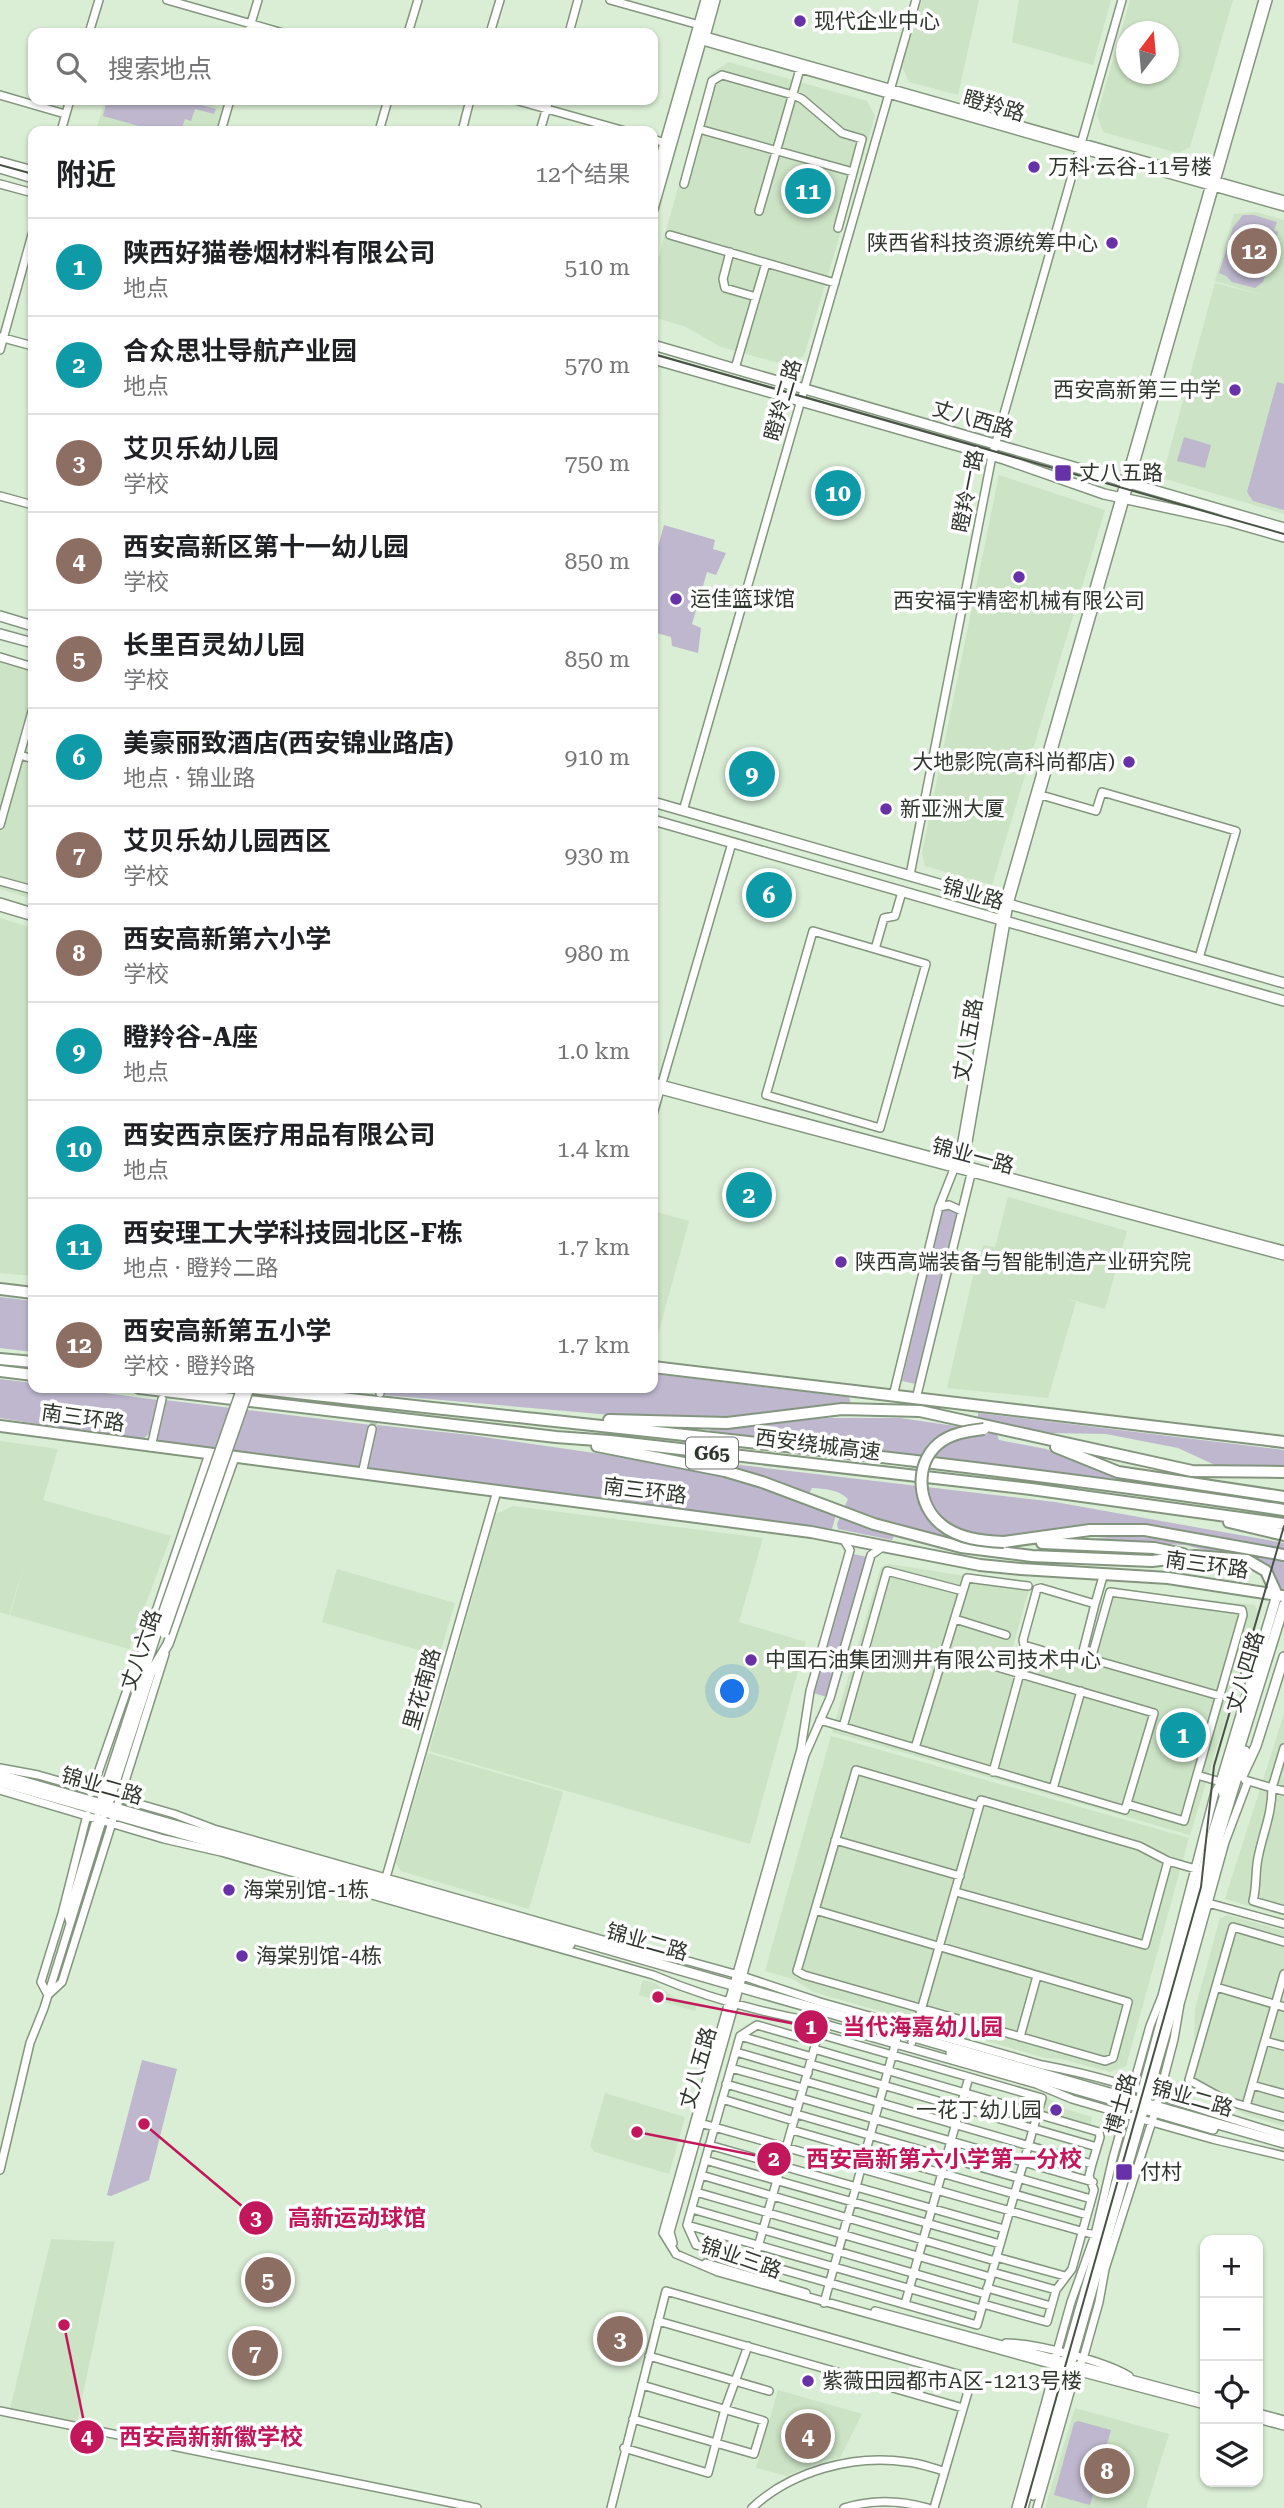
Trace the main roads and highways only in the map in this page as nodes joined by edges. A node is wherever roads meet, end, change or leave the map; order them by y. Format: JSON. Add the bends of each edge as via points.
{"nodes":[{"id":1,"x":706,"y":0,"type":"edge"},
{"id":2,"x":715,"y":0,"type":"edge"},
{"id":3,"x":701,"y":34,"type":"junction"},
{"id":4,"x":0,"y":162,"type":"edge"},
{"id":5,"x":0,"y":168,"type":"edge"},
{"id":6,"x":658,"y":168,"type":"edge"},
{"id":7,"x":28,"y":170,"type":"edge"},
{"id":8,"x":28,"y":176,"type":"edge"},
{"id":9,"x":658,"y":191,"type":"edge"},
{"id":10,"x":658,"y":346,"type":"edge"},
{"id":11,"x":658,"y":360,"type":"edge"},
{"id":12,"x":1284,"y":527,"type":"edge"},
{"id":13,"x":1284,"y":537,"type":"edge"},
{"id":14,"x":0,"y":616,"type":"edge"},
{"id":15,"x":28,"y":624,"type":"edge"},
{"id":16,"x":0,"y":634,"type":"edge"},
{"id":17,"x":28,"y":642,"type":"edge"},
{"id":18,"x":658,"y":804,"type":"edge"},
{"id":19,"x":658,"y":821,"type":"edge"},
{"id":20,"x":1284,"y":982,"type":"edge"},
{"id":21,"x":1284,"y":1001,"type":"edge"},
{"id":22,"x":0,"y":1289,"type":"edge"},
{"id":23,"x":28,"y":1292,"type":"edge"},
{"id":24,"x":0,"y":1359,"type":"edge"},
{"id":25,"x":28,"y":1362,"type":"edge"},
{"id":26,"x":658,"y":1368,"type":"edge"},
{"id":27,"x":0,"y":1371,"type":"edge"},
{"id":28,"x":28,"y":1374,"type":"edge"},
{"id":29,"x":182,"y":1393,"type":"edge"},
{"id":30,"x":240,"y":1393,"type":"edge"},
{"id":31,"x":249,"y":1393,"type":"edge"},
{"id":32,"x":297,"y":1393,"type":"edge"},
{"id":33,"x":557,"y":1421,"type":"junction"},
{"id":34,"x":0,"y":1426,"type":"edge"},
{"id":35,"x":987,"y":1427,"type":"junction"},
{"id":36,"x":1002,"y":1432,"type":"junction"},
{"id":37,"x":1032,"y":1436,"type":"junction"},
{"id":38,"x":556,"y":1437,"type":"junction"},
{"id":39,"x":1284,"y":1442,"type":"edge"},
{"id":40,"x":211,"y":1454,"type":"junction"},
{"id":41,"x":234,"y":1457,"type":"junction"},
{"id":42,"x":1192,"y":1471,"type":"junction"},
{"id":43,"x":1284,"y":1472,"type":"edge"},
{"id":44,"x":1284,"y":1479,"type":"edge"},
{"id":45,"x":1284,"y":1497,"type":"edge"},
{"id":46,"x":1154,"y":1505,"type":"junction"},
{"id":47,"x":1284,"y":1510,"type":"edge"},
{"id":48,"x":1284,"y":1524,"type":"edge"},
{"id":49,"x":1284,"y":1535,"type":"edge"},
{"id":50,"x":1007,"y":1546,"type":"junction"},
{"id":51,"x":1284,"y":1555,"type":"edge"},
{"id":52,"x":1281,"y":1596,"type":"edge"},
{"id":53,"x":1284,"y":1605,"type":"edge"},
{"id":54,"x":1284,"y":1626,"type":"edge"},
{"id":55,"x":161,"y":1632,"type":"junction"},
{"id":56,"x":1284,"y":1657,"type":"edge"},
{"id":57,"x":146,"y":1673,"type":"junction"},
{"id":58,"x":1242,"y":1751,"type":"junction"},
{"id":59,"x":0,"y":1775,"type":"edge"},
{"id":60,"x":0,"y":1782,"type":"edge"},
{"id":61,"x":1228,"y":1796,"type":"junction"},
{"id":62,"x":102,"y":1812,"type":"junction"},
{"id":63,"x":735,"y":1993,"type":"junction"},
{"id":64,"x":914,"y":2036,"type":"junction"},
{"id":65,"x":1142,"y":2105,"type":"junction"},
{"id":66,"x":1284,"y":2143,"type":"edge"},
{"id":67,"x":1284,"y":2149,"type":"edge"},
{"id":68,"x":1068,"y":2362,"type":"junction"},
{"id":69,"x":1023,"y":2508,"type":"edge"},
{"id":70,"x":1030,"y":2508,"type":"edge"}],
"edges":[{"from":1,"to":3,"type":"main road"},
{"from":2,"to":3,"type":"main road"},
{"from":3,"to":6,"type":"main road"},
{"from":3,"to":9,"type":"main road"},
{"from":4,"to":7,"type":"main road"},
{"from":5,"to":8,"type":"main road"},
{"from":10,"to":12,"type":"main road","name":"丈八西路"},
{"from":11,"to":13,"type":"main road","name":"丈八西路","via":[[1123,498]]},
{"from":14,"to":15,"type":"main road"},
{"from":16,"to":17,"type":"main road"},
{"from":18,"to":20,"type":"main road","name":"锦业路"},
{"from":19,"to":21,"type":"main road","name":"锦业路"},
{"from":22,"to":23,"type":"highway"},
{"from":24,"to":25,"type":"highway"},
{"from":26,"to":39,"type":"highway"},
{"from":27,"to":28,"type":"highway"},
{"from":29,"to":38,"type":"highway","name":"西安绕城高速","number":"G65"},
{"from":30,"to":55,"type":"main road","name":"丈八六路","bridge":true},
{"from":31,"to":55,"type":"main road","name":"丈八六路","bridge":true},
{"from":32,"to":33,"type":"highway","name":"西安绕城高速","number":"G65"},
{"from":33,"to":35,"type":"highway","via":[[727,1423],[842,1409],[920,1411]]},
{"from":33,"to":47,"type":"highway","name":"西安绕城高速","number":"G65"},
{"from":34,"to":40,"type":"highway","name":"南三环路"},
{"from":35,"to":36,"type":"highway"},
{"from":35,"to":37,"type":"highway"},
{"from":35,"to":50,"type":"highway","bridge":true,"via":[[939,1443],[922,1473],[922,1495],[941,1525],[956,1534]]},
{"from":36,"to":37,"type":"highway"},
{"from":36,"to":45,"type":"highway","via":[[1118,1472]]},
{"from":37,"to":42,"type":"highway"},
{"from":38,"to":46,"type":"highway","name":"西安绕城高速","number":"G65"},
{"from":38,"to":50,"type":"highway","via":[[725,1471],[936,1542]]},
{"from":40,"to":41,"type":"highway","name":"南三环路"},
{"from":40,"to":57,"type":"main road","via":[[142,1656]]},
{"from":41,"to":52,"type":"highway","name":"南三环路","via":[[842,1537],[980,1565],[1168,1578]]},
{"from":41,"to":57,"type":"main road","via":[[168,1644]]},
{"from":42,"to":43,"type":"highway"},
{"from":42,"to":44,"type":"highway"},
{"from":46,"to":48,"type":"highway","name":"西安绕城高速","number":"G65"},
{"from":46,"to":49,"type":"highway"},
{"from":50,"to":51,"type":"highway","via":[[1090,1530],[1146,1530]]},
{"from":50,"to":52,"type":"highway","via":[[1154,1548],[1236,1558],[1266,1571]]},
{"from":52,"to":61,"type":"main road","via":[[1221,1782]]},
{"from":53,"to":58,"type":"main road","name":"丈八四路"},
{"from":54,"to":58,"type":"main road","name":"丈八四路"},
{"from":55,"to":57,"type":"main road","name":"丈八六路"},
{"from":56,"to":61,"type":"main road","via":[[1244,1780]]},
{"from":57,"to":62,"type":"main road","name":"丈八六路","via":[[112,1796]]},
{"from":58,"to":61,"type":"main road","name":"博士路"},
{"from":59,"to":62,"type":"main road","name":"锦业二路"},
{"from":60,"to":62,"type":"main road","name":"锦业二路"},
{"from":61,"to":65,"type":"main road","name":"博士路"},
{"from":61,"to":65,"type":"main road","name":"博士路","via":[[1200,1870]]},
{"from":62,"to":63,"type":"main road","name":"锦业二路","via":[[383,1888]]},
{"from":63,"to":64,"type":"main road","name":"锦业二路"},
{"from":63,"to":64,"type":"main road","name":"锦业二路","via":[[897,2041]]},
{"from":64,"to":65,"type":"main road","name":"锦业二路"},
{"from":65,"to":66,"type":"main road","name":"锦业二路"},
{"from":65,"to":67,"type":"main road","name":"锦业二路"},
{"from":65,"to":68,"type":"main road","name":"博士路"},
{"from":68,"to":69,"type":"main road","name":"博士路"},
{"from":68,"to":70,"type":"main road","name":"博士路"}]}
